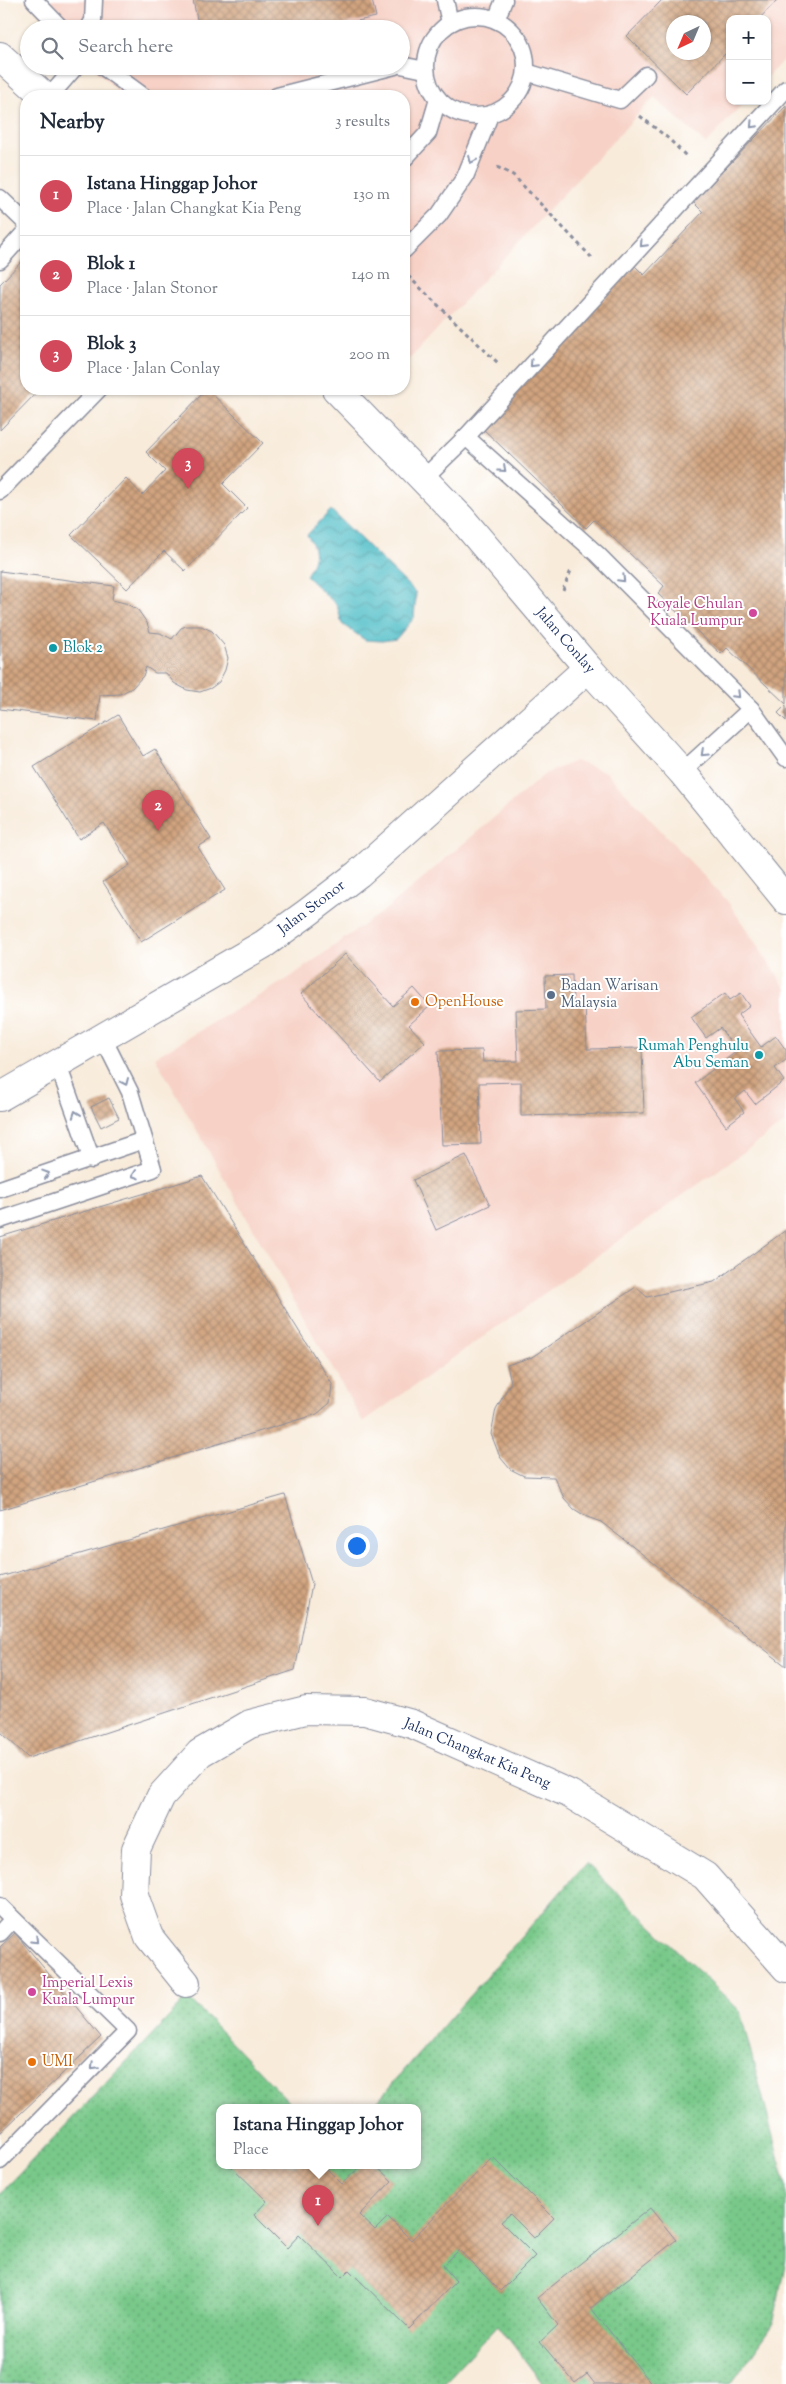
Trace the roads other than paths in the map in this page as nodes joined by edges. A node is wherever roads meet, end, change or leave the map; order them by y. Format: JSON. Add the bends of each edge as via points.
{"nodes":[{"id":1,"x":34,"y":0,"type":"edge"},
{"id":2,"x":94,"y":0,"type":"edge"},
{"id":3,"x":446,"y":0,"type":"edge"},
{"id":4,"x":504,"y":0,"type":"edge"},
{"id":5,"x":53,"y":20,"type":"edge"},
{"id":6,"x":93,"y":20,"type":"edge"},
{"id":7,"x":496,"y":20,"type":"junction"},
{"id":8,"x":450,"y":23,"type":"junction"},
{"id":9,"x":0,"y":56,"type":"edge"},
{"id":10,"x":410,"y":67,"type":"edge"},
{"id":11,"x":425,"y":70,"type":"junction"},
{"id":12,"x":526,"y":72,"type":"junction"},
{"id":13,"x":20,"y":74,"type":"edge"},
{"id":14,"x":21,"y":75,"type":"edge"},
{"id":15,"x":68,"y":75,"type":"edge"},
{"id":16,"x":114,"y":75,"type":"edge"},
{"id":17,"x":360,"y":75,"type":"edge"},
{"id":18,"x":646,"y":75,"type":"dead end"},
{"id":19,"x":786,"y":89,"type":"edge"},
{"id":20,"x":37,"y":90,"type":"edge"},
{"id":21,"x":55,"y":90,"type":"edge"},
{"id":22,"x":135,"y":90,"type":"edge"},
{"id":23,"x":301,"y":90,"type":"edge"},
{"id":24,"x":438,"y":99,"type":"junction"},
{"id":25,"x":490,"y":115,"type":"junction"},
{"id":26,"x":410,"y":153,"type":"edge"},
{"id":27,"x":0,"y":198,"type":"edge"},
{"id":28,"x":20,"y":216,"type":"edge"},
{"id":29,"x":20,"y":238,"type":"edge"},
{"id":30,"x":410,"y":244,"type":"edge"},
{"id":31,"x":0,"y":260,"type":"edge"},
{"id":32,"x":94,"y":395,"type":"edge"},
{"id":33,"x":342,"y":395,"type":"edge"},
{"id":34,"x":466,"y":436,"type":"junction"},
{"id":35,"x":424,"y":478,"type":"junction"},
{"id":36,"x":0,"y":491,"type":"edge"},
{"id":37,"x":588,"y":668,"type":"junction"},
{"id":38,"x":751,"y":709,"type":"junction"},
{"id":39,"x":786,"y":758,"type":"edge"},
{"id":40,"x":682,"y":772,"type":"junction"},
{"id":41,"x":786,"y":900,"type":"edge"},
{"id":42,"x":103,"y":1038,"type":"junction"},
{"id":43,"x":58,"y":1064,"type":"junction"},
{"id":44,"x":0,"y":1097,"type":"edge"},
{"id":45,"x":144,"y":1140,"type":"junction"},
{"id":46,"x":92,"y":1160,"type":"junction"},
{"id":47,"x":0,"y":1189,"type":"edge"},
{"id":48,"x":0,"y":1220,"type":"edge"},
{"id":49,"x":0,"y":1906,"type":"edge"},
{"id":50,"x":14,"y":1919,"type":"junction"},
{"id":51,"x":0,"y":1933,"type":"edge"},
{"id":52,"x":786,"y":1968,"type":"edge"},
{"id":53,"x":186,"y":1983,"type":"dead end"},
{"id":54,"x":0,"y":2161,"type":"edge"}],
"edges":[{"from":1,"to":5,"type":"lane"},
{"from":2,"to":6,"type":"lane"},
{"from":3,"to":8,"type":"lane"},
{"from":4,"to":7,"type":"lane"},
{"from":7,"to":8,"type":"lane","via":[[472,16]]},
{"from":7,"to":12,"type":"lane","via":[[514,33],[524,51]]},
{"from":8,"to":11,"type":"lane","via":[[436,36],[427,52]]},
{"from":9,"to":13,"type":"street"},
{"from":10,"to":11,"type":"lane"},
{"from":11,"to":24,"type":"lane"},
{"from":12,"to":18,"type":"lane","via":[[620,100]]},
{"from":12,"to":25,"type":"lane","via":[[520,91],[507,106]]},
{"from":14,"to":20,"type":"street"},
{"from":15,"to":21,"type":"lane"},
{"from":16,"to":22,"type":"lane"},
{"from":17,"to":23,"type":"lane"},
{"from":19,"to":34,"type":"lane","one_way":true},
{"from":24,"to":25,"type":"lane","via":[[462,115]]},
{"from":24,"to":26,"type":"lane","via":[[424,139]]},
{"from":25,"to":30,"type":"lane","one_way":true,"via":[[464,177],[438,215]]},
{"from":27,"to":28,"type":"lane"},
{"from":29,"to":31,"type":"lane"},
{"from":32,"to":36,"type":"lane"},
{"from":33,"to":35,"type":"street","name":"Jalan Conlay"},
{"from":34,"to":35,"type":"lane"},
{"from":34,"to":38,"type":"lane","one_way":true,"via":[[597,554]]},
{"from":35,"to":37,"type":"street","name":"Jalan Conlay"},
{"from":37,"to":40,"type":"street","name":"Jalan Conlay"},
{"from":37,"to":42,"type":"street","name":"Jalan Stonor","via":[[358,874],[307,913],[264,944]]},
{"from":38,"to":39,"type":"lane"},
{"from":38,"to":40,"type":"lane","one_way":true},
{"from":40,"to":41,"type":"street","name":"Jalan Conlay"},
{"from":42,"to":43,"type":"street","name":"Jalan Stonor"},
{"from":42,"to":45,"type":"lane","one_way":true,"via":[[130,1092]]},
{"from":43,"to":44,"type":"street","name":"Jalan Stonor"},
{"from":46,"to":43,"type":"lane","one_way":true},
{"from":45,"to":46,"type":"lane"},
{"from":45,"to":48,"type":"lane","one_way":true,"via":[[153,1169]]},
{"from":47,"to":46,"type":"lane","one_way":true},
{"from":49,"to":50,"type":"lane"},
{"from":50,"to":51,"type":"lane"},
{"from":50,"to":54,"type":"lane","one_way":true,"via":[[128,2031]]},
{"from":52,"to":53,"type":"street","name":"Jalan Changkat Kia Peng","via":[[705,1876],[570,1794],[412,1724],[365,1711],[306,1710],[250,1724],[200,1753],[161,1796],[136,1849],[134,1895],[149,1937]]}]}
